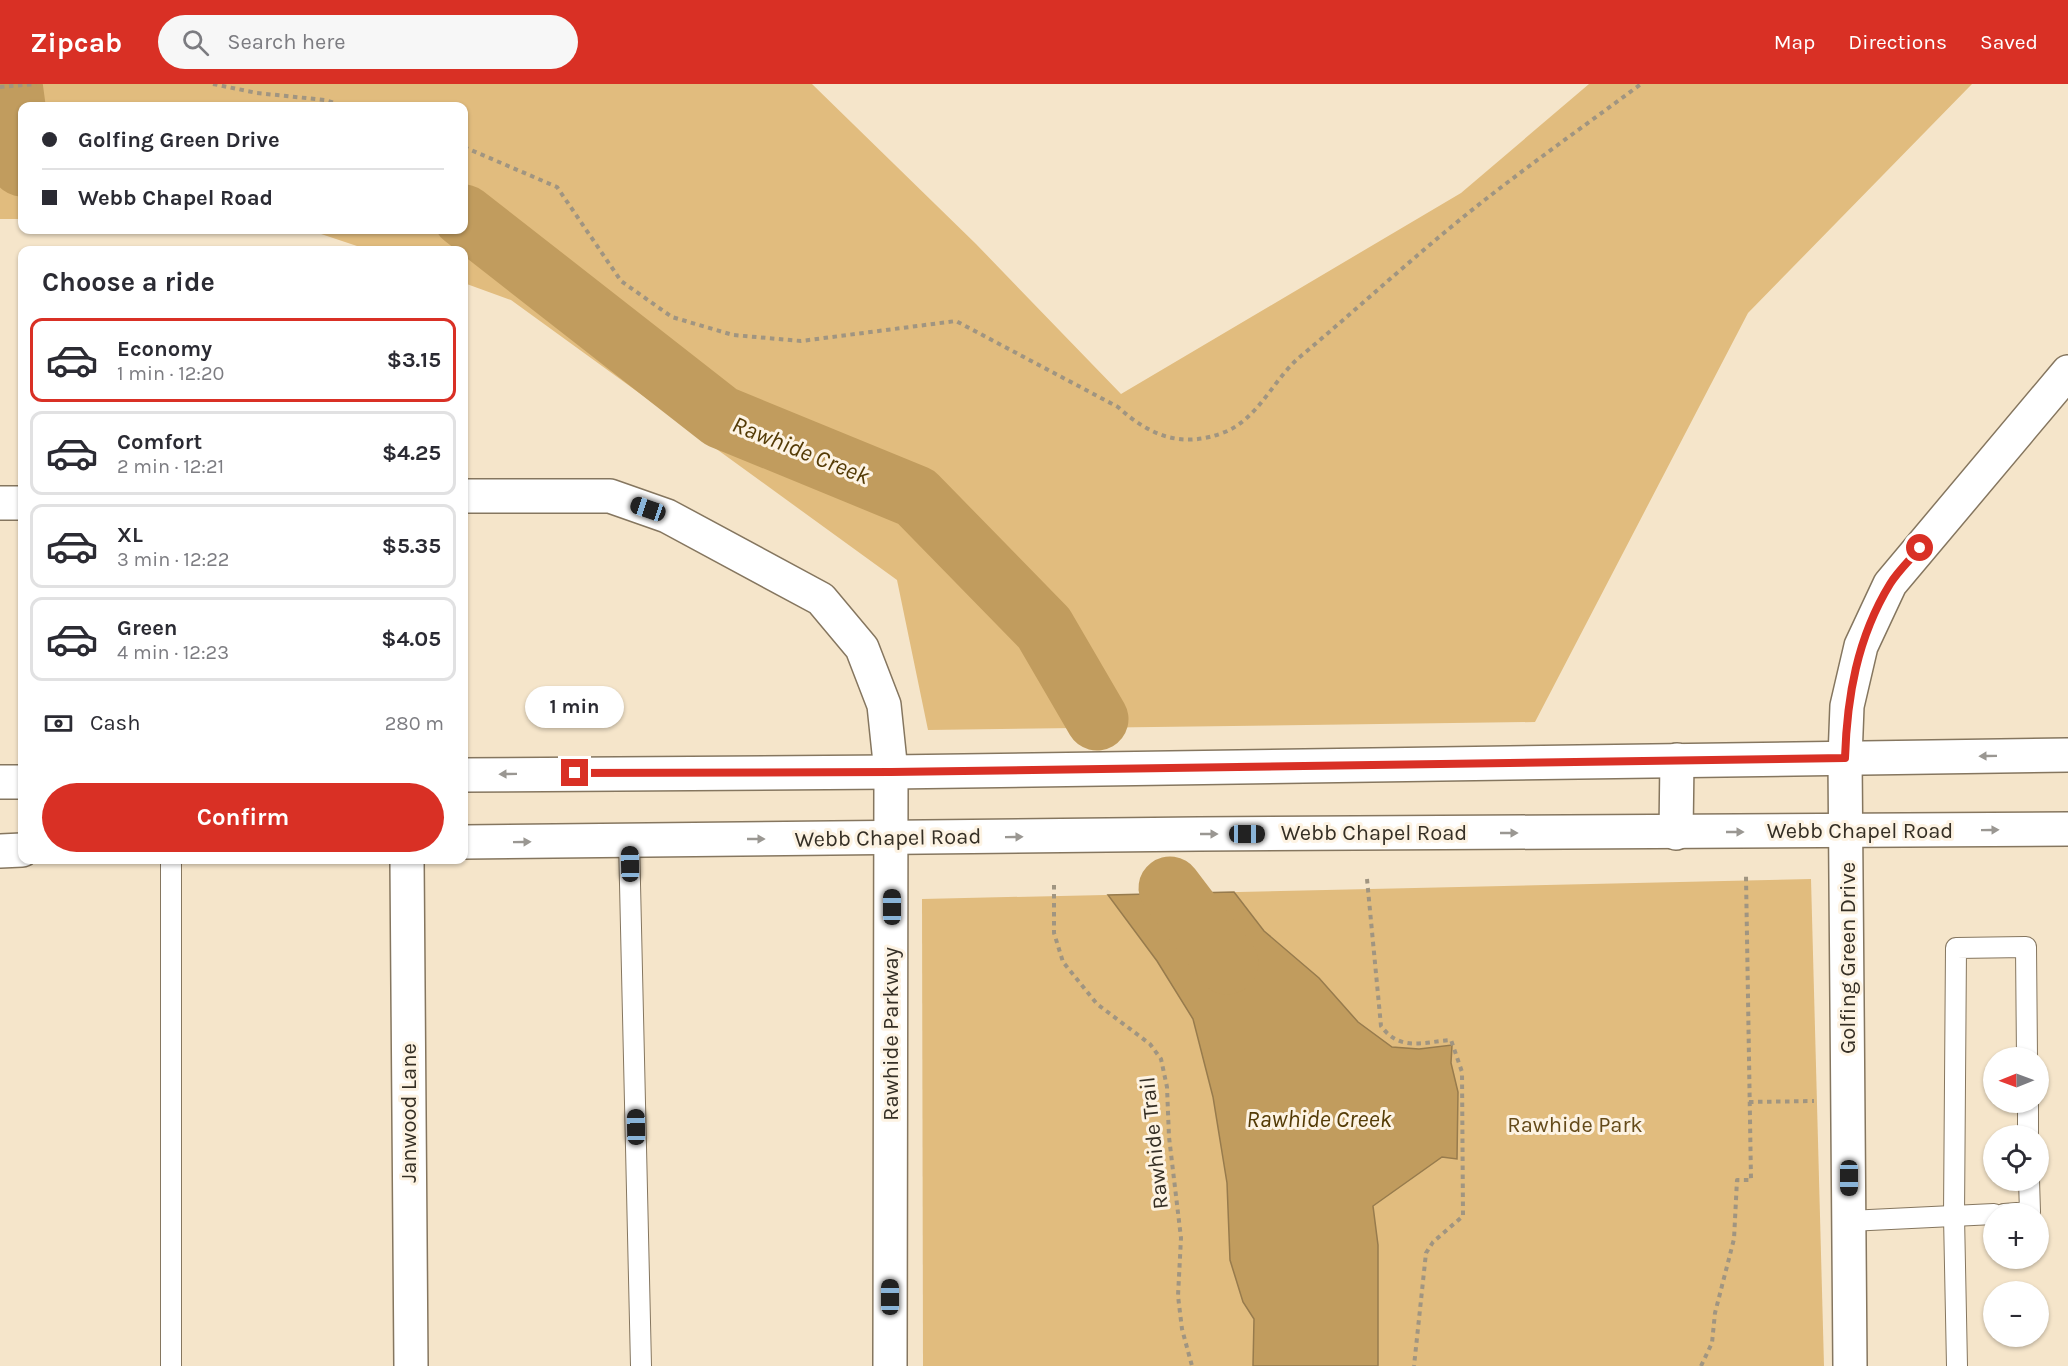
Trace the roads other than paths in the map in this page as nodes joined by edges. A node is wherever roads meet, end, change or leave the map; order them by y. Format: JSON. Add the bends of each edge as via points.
{"nodes":[{"id":1,"x":2068,"y":372,"type":"edge"},
{"id":2,"x":468,"y":496,"type":"edge"},
{"id":3,"x":0,"y":503,"type":"edge"},
{"id":4,"x":18,"y":503,"type":"edge"},
{"id":5,"x":2068,"y":755,"type":"edge"},
{"id":6,"x":1845,"y":758,"type":"junction"},
{"id":7,"x":1677,"y":760,"type":"junction"},
{"id":8,"x":891,"y":772,"type":"junction"},
{"id":9,"x":468,"y":775,"type":"edge"},
{"id":10,"x":0,"y":782,"type":"edge"},
{"id":11,"x":18,"y":782,"type":"edge"},
{"id":12,"x":2068,"y":829,"type":"edge"},
{"id":13,"x":1847,"y":832,"type":"junction"},
{"id":14,"x":1676,"y":833,"type":"junction"},
{"id":15,"x":892,"y":839,"type":"junction"},
{"id":16,"x":629,"y":840,"type":"junction"},
{"id":17,"x":468,"y":843,"type":"edge"},
{"id":18,"x":18,"y":850,"type":"edge"},
{"id":19,"x":0,"y":851,"type":"edge"},
{"id":20,"x":171,"y":864,"type":"edge"},
{"id":21,"x":407,"y":864,"type":"edge"},
{"id":22,"x":2027,"y":1047,"type":"edge"},
{"id":23,"x":1983,"y":1215,"type":"edge"},
{"id":24,"x":1954,"y":1216,"type":"junction"},
{"id":25,"x":1849,"y":1221,"type":"junction"},
{"id":26,"x":171,"y":1366,"type":"edge"},
{"id":27,"x":411,"y":1366,"type":"edge"},
{"id":28,"x":641,"y":1366,"type":"edge"},
{"id":29,"x":890,"y":1366,"type":"edge"},
{"id":30,"x":1850,"y":1366,"type":"edge"},
{"id":31,"x":1957,"y":1366,"type":"edge"}],
"edges":[{"from":1,"to":6,"type":"main road","name":"Golfing Green Drive","via":[[1890,584],[1861,646],[1847,706]]},
{"from":2,"to":8,"type":"main road","name":"Rawhide Parkway","via":[[610,496],[668,516],[821,599],[862,648],[884,705]]},
{"from":3,"to":4,"type":"main road"},
{"from":5,"to":6,"type":"main road","one_way":true},
{"from":6,"to":7,"type":"main road"},
{"from":6,"to":13,"type":"main road","name":"Golfing Green Drive"},
{"from":7,"to":8,"type":"main road"},
{"from":7,"to":14,"type":"main road"},
{"from":8,"to":9,"type":"main road","one_way":true},
{"from":8,"to":15,"type":"main road","name":"Rawhide Parkway"},
{"from":10,"to":11,"type":"main road"},
{"from":13,"to":12,"type":"main road","name":"Webb Chapel Road","one_way":true},
{"from":14,"to":13,"type":"main road","name":"Webb Chapel Road","one_way":true},
{"from":13,"to":25,"type":"main road","name":"Golfing Green Drive"},
{"from":15,"to":14,"type":"main road","name":"Webb Chapel Road","one_way":true},
{"from":16,"to":15,"type":"main road","name":"Webb Chapel Road","one_way":true},
{"from":15,"to":29,"type":"main road","name":"Rawhide Parkway"},
{"from":17,"to":16,"type":"main road","name":"Webb Chapel Road","one_way":true},
{"from":16,"to":28,"type":"lane"},
{"from":18,"to":19,"type":"main road"},
{"from":20,"to":26,"type":"lane"},
{"from":21,"to":27,"type":"main road","name":"Janwood Lane"},
{"from":22,"to":24,"type":"lane","via":[[2026,947],[1956,948]]},
{"from":23,"to":24,"type":"lane"},
{"from":24,"to":25,"type":"lane"},
{"from":24,"to":31,"type":"lane"},
{"from":25,"to":30,"type":"main road","name":"Golfing Green Drive"}]}
